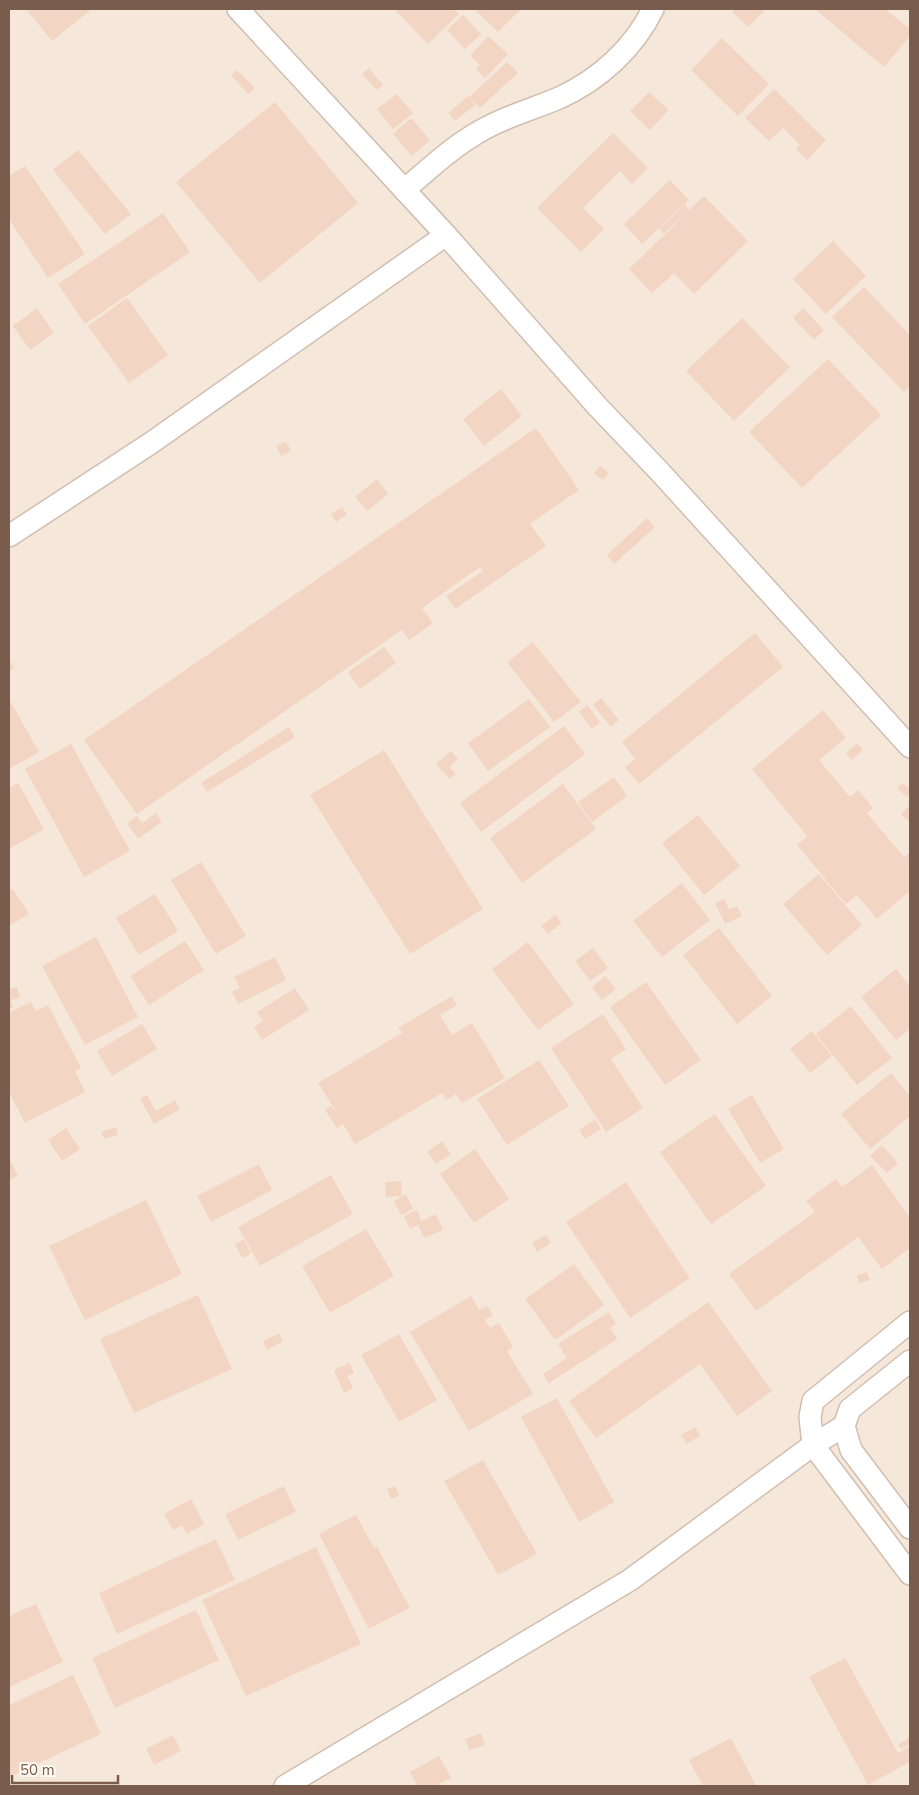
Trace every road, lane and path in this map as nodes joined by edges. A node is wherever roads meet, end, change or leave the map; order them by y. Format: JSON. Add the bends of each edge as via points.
{"nodes":[{"id":1,"x":238,"y":9,"type":"edge"},
{"id":2,"x":654,"y":9,"type":"edge"},
{"id":3,"x":404,"y":190,"type":"junction"},
{"id":4,"x":446,"y":235,"type":"junction"},
{"id":5,"x":9,"y":536,"type":"edge"},
{"id":6,"x":910,"y":747,"type":"edge"},
{"id":7,"x":908,"y":1329,"type":"edge"},
{"id":8,"x":910,"y":1361,"type":"edge"},
{"id":9,"x":844,"y":1426,"type":"junction"},
{"id":10,"x":813,"y":1445,"type":"junction"},
{"id":11,"x":910,"y":1528,"type":"edge"},
{"id":12,"x":910,"y":1574,"type":"edge"},
{"id":13,"x":285,"y":1786,"type":"edge"}],
"edges":[{"from":1,"to":3,"type":"street"},
{"from":2,"to":3,"type":"street","via":[[632,43],[594,80],[559,98],[509,116],[468,138]]},
{"from":3,"to":4,"type":"street"},
{"from":4,"to":5,"type":"street","via":[[151,443]]},
{"from":4,"to":6,"type":"street","via":[[598,407]]},
{"from":7,"to":10,"type":"street","via":[[813,1401],[810,1417]]},
{"from":8,"to":9,"type":"street","via":[[850,1410]]},
{"from":9,"to":10,"type":"street"},
{"from":9,"to":11,"type":"street","via":[[851,1450]]},
{"from":10,"to":12,"type":"street"},
{"from":10,"to":13,"type":"street","via":[[630,1580]]}]}
